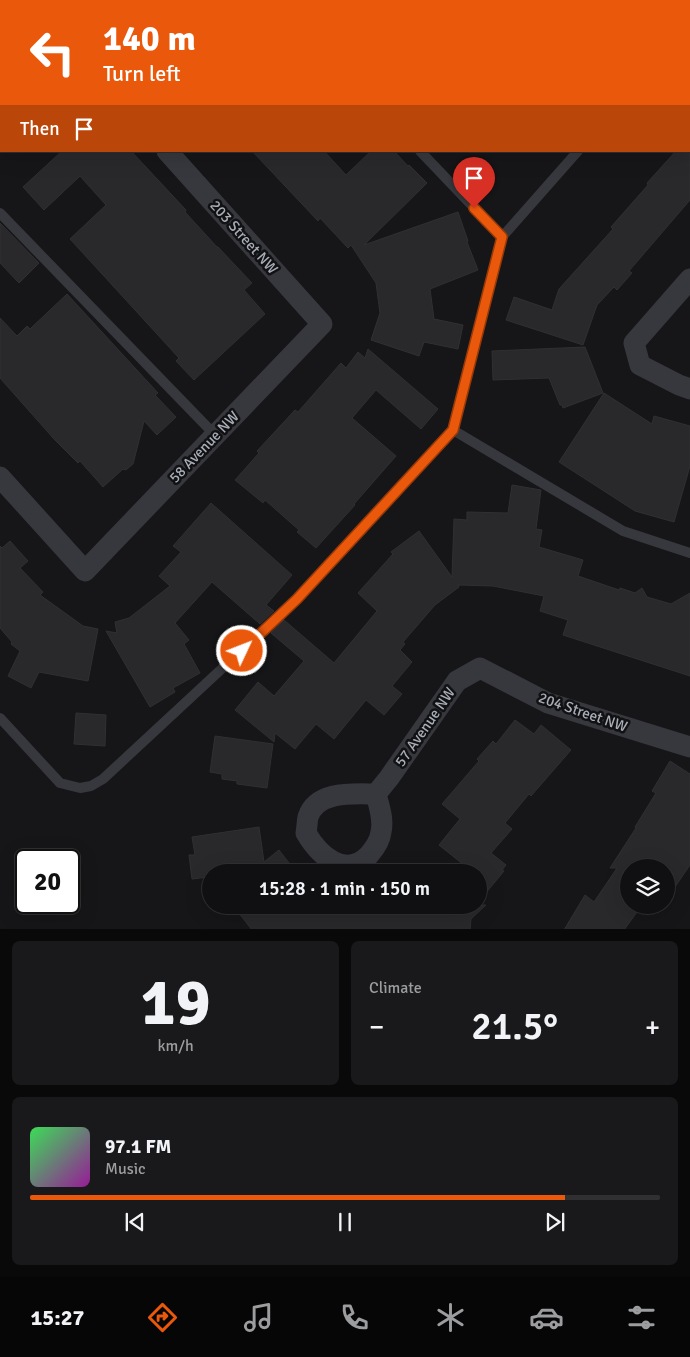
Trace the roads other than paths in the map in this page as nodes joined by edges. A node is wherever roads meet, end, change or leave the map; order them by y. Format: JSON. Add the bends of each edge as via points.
{"nodes":[{"id":1,"x":168,"y":152,"type":"edge"},
{"id":2,"x":421,"y":152,"type":"edge"},
{"id":3,"x":577,"y":152,"type":"edge"},
{"id":4,"x":0,"y":213,"type":"edge"},
{"id":5,"x":502,"y":237,"type":"junction"},
{"id":6,"x":690,"y":279,"type":"edge"},
{"id":7,"x":322,"y":324,"type":"joint"},
{"id":8,"x":690,"y":389,"type":"edge"},
{"id":9,"x":453,"y":430,"type":"junction"},
{"id":10,"x":216,"y":435,"type":"junction"},
{"id":11,"x":0,"y":477,"type":"edge"},
{"id":12,"x":690,"y":553,"type":"edge"},
{"id":13,"x":480,"y":668,"type":"joint"},
{"id":14,"x":0,"y":718,"type":"edge"},
{"id":15,"x":690,"y":747,"type":"edge"},
{"id":16,"x":376,"y":794,"type":"dead end"}],
"edges":[{"from":1,"to":7,"type":"street","name":"203 Street NW"},
{"from":2,"to":5,"type":"lane"},
{"from":3,"to":5,"type":"lane"},
{"from":4,"to":10,"type":"lane"},
{"from":5,"to":9,"type":"lane"},
{"from":6,"to":8,"type":"street","via":[[634,343],[640,364]]},
{"from":7,"to":10,"type":"street","name":"58 Avenue NW"},
{"from":9,"to":12,"type":"lane","via":[[623,531]]},
{"from":9,"to":14,"type":"lane","via":[[297,599],[103,779],[80,788],[60,783]]},
{"from":10,"to":11,"type":"street","name":"58 Avenue NW","via":[[85,571]]},
{"from":13,"to":15,"type":"street","name":"204 Street NW","via":[[548,704]]},
{"from":13,"to":16,"type":"street","name":"57 Avenue NW","via":[[457,680]]}]}
